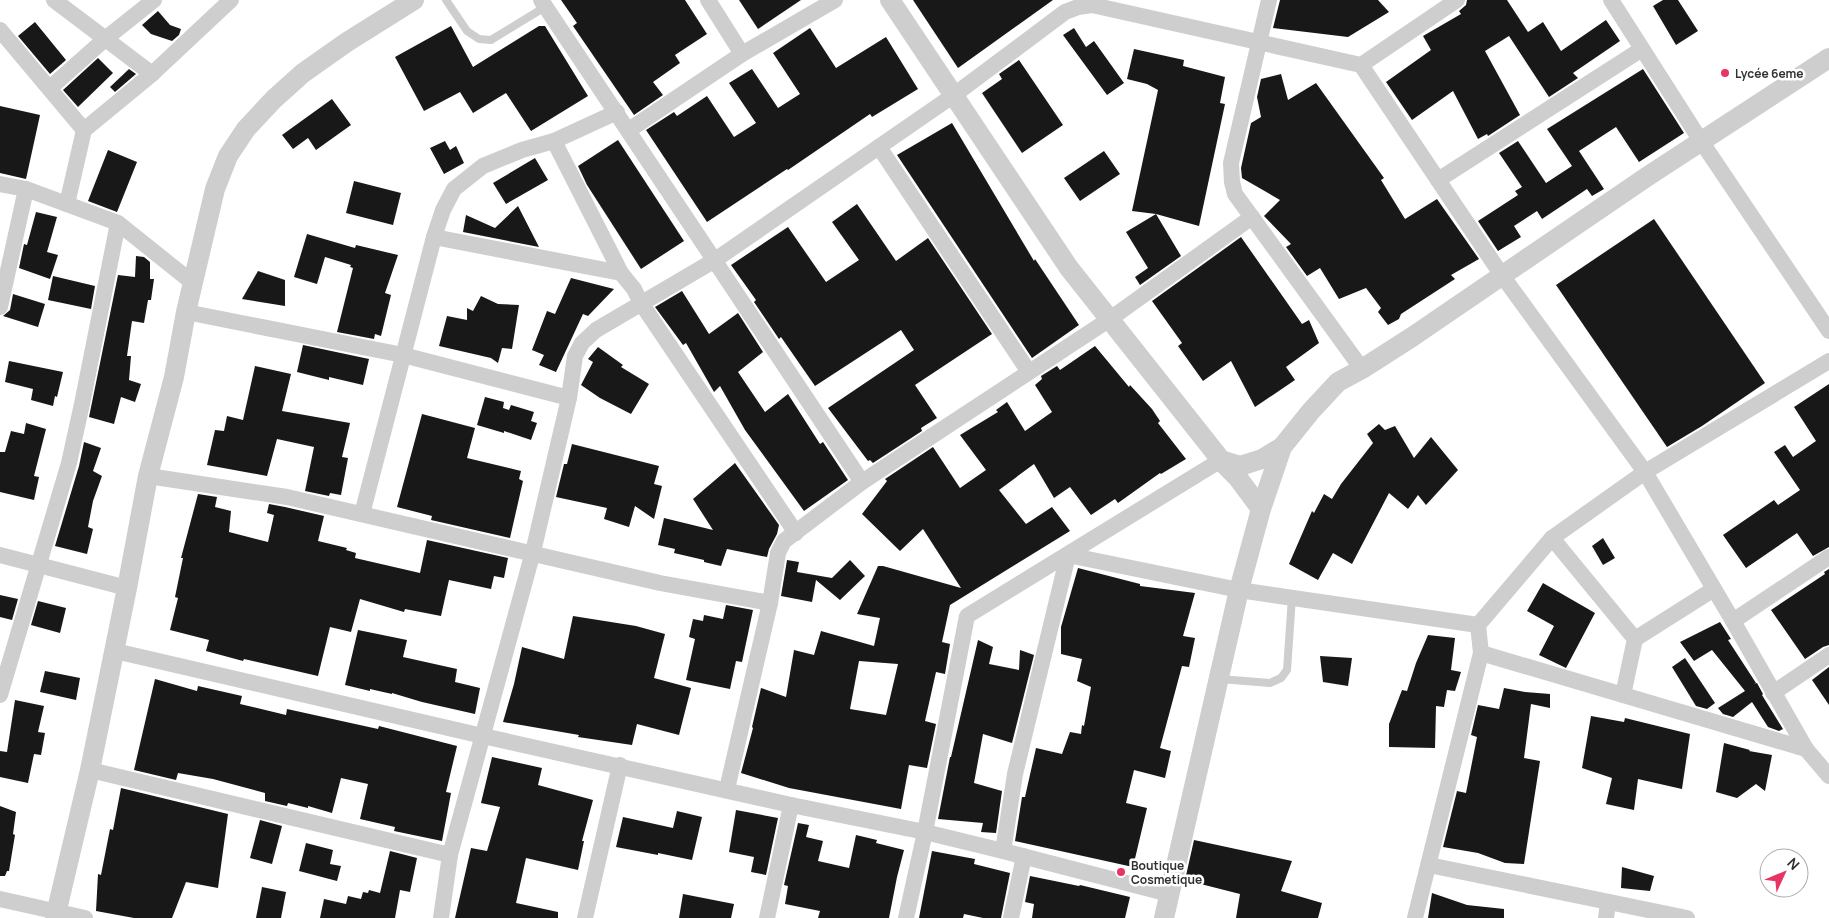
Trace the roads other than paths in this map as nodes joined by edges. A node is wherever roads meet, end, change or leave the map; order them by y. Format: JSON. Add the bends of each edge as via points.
{"nodes":[{"id":1,"x":54,"y":0,"type":"edge"},
{"id":2,"x":154,"y":0,"type":"edge"},
{"id":3,"x":231,"y":0,"type":"edge"},
{"id":4,"x":446,"y":0,"type":"edge"},
{"id":5,"x":708,"y":0,"type":"edge"},
{"id":6,"x":835,"y":0,"type":"edge"},
{"id":7,"x":890,"y":0,"type":"edge"},
{"id":8,"x":1269,"y":0,"type":"edge"},
{"id":9,"x":1457,"y":0,"type":"edge"},
{"id":10,"x":1611,"y":0,"type":"edge"},
{"id":11,"x":407,"y":2,"type":"edge"},
{"id":12,"x":543,"y":3,"type":"edge"},
{"id":13,"x":0,"y":30,"type":"edge"},
{"id":14,"x":105,"y":39,"type":"junction"},
{"id":15,"x":1260,"y":42,"type":"junction"},
{"id":16,"x":1642,"y":49,"type":"junction"},
{"id":17,"x":742,"y":54,"type":"junction"},
{"id":18,"x":1829,"y":58,"type":"edge"},
{"id":19,"x":1361,"y":65,"type":"junction"},
{"id":20,"x":152,"y":74,"type":"junction"},
{"id":21,"x":50,"y":88,"type":"junction"},
{"id":22,"x":954,"y":95,"type":"junction"},
{"id":23,"x":617,"y":112,"type":"junction"},
{"id":24,"x":84,"y":130,"type":"junction"},
{"id":25,"x":629,"y":130,"type":"junction"},
{"id":26,"x":554,"y":141,"type":"junction"},
{"id":27,"x":1701,"y":141,"type":"junction"},
{"id":28,"x":879,"y":147,"type":"junction"},
{"id":29,"x":1438,"y":180,"type":"junction"},
{"id":30,"x":0,"y":184,"type":"edge"},
{"id":31,"x":26,"y":189,"type":"junction"},
{"id":32,"x":67,"y":204,"type":"junction"},
{"id":33,"x":1252,"y":217,"type":"junction"},
{"id":34,"x":118,"y":223,"type":"junction"},
{"id":35,"x":434,"y":236,"type":"junction"},
{"id":36,"x":715,"y":260,"type":"junction"},
{"id":37,"x":621,"y":273,"type":"junction"},
{"id":38,"x":1501,"y":274,"type":"junction"},
{"id":39,"x":193,"y":284,"type":"junction"},
{"id":40,"x":642,"y":303,"type":"junction"},
{"id":41,"x":0,"y":307,"type":"edge"},
{"id":42,"x":186,"y":312,"type":"junction"},
{"id":43,"x":1110,"y":319,"type":"junction"},
{"id":44,"x":1829,"y":331,"type":"edge"},
{"id":45,"x":403,"y":355,"type":"junction"},
{"id":46,"x":1829,"y":361,"type":"edge"},
{"id":47,"x":1362,"y":369,"type":"junction"},
{"id":48,"x":1028,"y":372,"type":"junction"},
{"id":49,"x":569,"y":398,"type":"junction"},
{"id":50,"x":1282,"y":447,"type":"junction"},
{"id":51,"x":1221,"y":460,"type":"junction"},
{"id":52,"x":1645,"y":472,"type":"junction"},
{"id":53,"x":148,"y":476,"type":"junction"},
{"id":54,"x":862,"y":482,"type":"junction"},
{"id":55,"x":1262,"y":509,"type":"junction"},
{"id":56,"x":362,"y":514,"type":"junction"},
{"id":57,"x":796,"y":533,"type":"junction"},
{"id":58,"x":1552,"y":538,"type":"junction"},
{"id":59,"x":532,"y":552,"type":"junction"},
{"id":60,"x":1068,"y":554,"type":"junction"},
{"id":61,"x":0,"y":555,"type":"edge"},
{"id":62,"x":1829,"y":557,"type":"edge"},
{"id":63,"x":39,"y":565,"type":"junction"},
{"id":64,"x":127,"y":588,"type":"junction"},
{"id":65,"x":1714,"y":589,"type":"junction"},
{"id":66,"x":1239,"y":590,"type":"junction"},
{"id":67,"x":1292,"y":597,"type":"junction"},
{"id":68,"x":770,"y":603,"type":"junction"},
{"id":69,"x":1733,"y":621,"type":"junction"},
{"id":70,"x":1478,"y":625,"type":"junction"},
{"id":71,"x":1635,"y":639,"type":"junction"},
{"id":72,"x":115,"y":651,"type":"junction"},
{"id":73,"x":1480,"y":653,"type":"junction"},
{"id":74,"x":1829,"y":655,"type":"edge"},
{"id":75,"x":1219,"y":678,"type":"junction"},
{"id":76,"x":1773,"y":693,"type":"junction"},
{"id":77,"x":0,"y":695,"type":"edge"},
{"id":78,"x":1623,"y":695,"type":"junction"},
{"id":79,"x":484,"y":736,"type":"junction"},
{"id":80,"x":1806,"y":749,"type":"junction"},
{"id":81,"x":620,"y":765,"type":"junction"},
{"id":82,"x":90,"y":770,"type":"junction"},
{"id":83,"x":1829,"y":776,"type":"edge"},
{"id":84,"x":727,"y":789,"type":"junction"},
{"id":85,"x":791,"y":804,"type":"junction"},
{"id":86,"x":925,"y":832,"type":"junction"},
{"id":87,"x":1003,"y":851,"type":"junction"},
{"id":88,"x":450,"y":855,"type":"junction"},
{"id":89,"x":1024,"y":856,"type":"junction"},
{"id":90,"x":1429,"y":865,"type":"junction"},
{"id":91,"x":1170,"y":894,"type":"junction"},
{"id":92,"x":0,"y":898,"type":"edge"},
{"id":93,"x":1607,"y":910,"type":"edge"},
{"id":94,"x":56,"y":915,"type":"edge"},
{"id":95,"x":84,"y":918,"type":"edge"},
{"id":96,"x":441,"y":918,"type":"edge"},
{"id":97,"x":585,"y":918,"type":"edge"},
{"id":98,"x":767,"y":918,"type":"edge"},
{"id":99,"x":906,"y":918,"type":"edge"},
{"id":100,"x":1011,"y":918,"type":"edge"},
{"id":101,"x":1164,"y":918,"type":"edge"},
{"id":102,"x":1415,"y":918,"type":"edge"},
{"id":103,"x":1687,"y":918,"type":"edge"}],
"edges":[{"from":1,"to":14,"type":"street"},
{"from":2,"to":14,"type":"street"},
{"from":3,"to":20,"type":"street"},
{"from":4,"to":12,"type":"lane","via":[[467,31],[479,39],[491,40]]},
{"from":5,"to":17,"type":"street"},
{"from":6,"to":17,"type":"street"},
{"from":7,"to":22,"type":"street"},
{"from":8,"to":15,"type":"street"},
{"from":9,"to":19,"type":"street"},
{"from":10,"to":16,"type":"street"},
{"from":11,"to":39,"type":"street","via":[[304,73],[246,129],[228,156],[215,189]]},
{"from":12,"to":23,"type":"street"},
{"from":13,"to":21,"type":"street"},
{"from":14,"to":20,"type":"street"},
{"from":14,"to":21,"type":"street"},
{"from":15,"to":19,"type":"street"},
{"from":15,"to":22,"type":"street","via":[[1092,6],[1078,7],[1065,12]]},
{"from":15,"to":33,"type":"street","via":[[1231,163],[1235,194]]},
{"from":16,"to":27,"type":"street"},
{"from":16,"to":29,"type":"street"},
{"from":17,"to":25,"type":"street"},
{"from":18,"to":27,"type":"street"},
{"from":19,"to":29,"type":"street"},
{"from":20,"to":24,"type":"street"},
{"from":21,"to":24,"type":"street"},
{"from":22,"to":28,"type":"street"},
{"from":22,"to":43,"type":"street","via":[[1069,268]]},
{"from":23,"to":25,"type":"street"},
{"from":23,"to":26,"type":"street"},
{"from":24,"to":32,"type":"street"},
{"from":25,"to":36,"type":"street"},
{"from":26,"to":35,"type":"street","via":[[483,166],[454,189]]},
{"from":26,"to":37,"type":"street"},
{"from":27,"to":38,"type":"street"},
{"from":27,"to":44,"type":"street"},
{"from":28,"to":36,"type":"street"},
{"from":28,"to":48,"type":"street"},
{"from":29,"to":38,"type":"street"},
{"from":30,"to":31,"type":"street"},
{"from":31,"to":32,"type":"street"},
{"from":31,"to":41,"type":"street"},
{"from":32,"to":34,"type":"street"},
{"from":33,"to":43,"type":"street"},
{"from":33,"to":47,"type":"street"},
{"from":34,"to":39,"type":"street"},
{"from":34,"to":63,"type":"street","via":[[69,462]]},
{"from":35,"to":37,"type":"street"},
{"from":35,"to":45,"type":"street"},
{"from":36,"to":40,"type":"street"},
{"from":36,"to":54,"type":"street"},
{"from":37,"to":40,"type":"street"},
{"from":38,"to":47,"type":"street"},
{"from":38,"to":52,"type":"street"},
{"from":39,"to":42,"type":"street"},
{"from":40,"to":49,"type":"street","via":[[596,330],[582,343],[576,356]]},
{"from":40,"to":57,"type":"street"},
{"from":42,"to":45,"type":"street"},
{"from":42,"to":53,"type":"street","via":[[174,377]]},
{"from":43,"to":48,"type":"street"},
{"from":43,"to":51,"type":"street"},
{"from":45,"to":49,"type":"street"},
{"from":45,"to":56,"type":"street"},
{"from":46,"to":52,"type":"street"},
{"from":47,"to":50,"type":"street","via":[[1338,382]]},
{"from":48,"to":54,"type":"street"},
{"from":49,"to":59,"type":"street"},
{"from":50,"to":51,"type":"street","via":[[1262,459],[1240,466]]},
{"from":50,"to":55,"type":"street"},
{"from":51,"to":55,"type":"street"},
{"from":51,"to":60,"type":"street"},
{"from":52,"to":58,"type":"street"},
{"from":52,"to":65,"type":"street"},
{"from":53,"to":56,"type":"street","via":[[287,497]]},
{"from":53,"to":64,"type":"street"},
{"from":54,"to":57,"type":"street"},
{"from":55,"to":66,"type":"street"},
{"from":56,"to":59,"type":"street"},
{"from":57,"to":68,"type":"street","via":[[784,541],[778,553]]},
{"from":58,"to":70,"type":"street"},
{"from":58,"to":71,"type":"street"},
{"from":59,"to":68,"type":"street","via":[[660,583]]},
{"from":59,"to":79,"type":"street"},
{"from":60,"to":66,"type":"street"},
{"from":60,"to":86,"type":"street","via":[[967,616]]},
{"from":60,"to":87,"type":"street","via":[[1015,774]]},
{"from":61,"to":63,"type":"street"},
{"from":62,"to":69,"type":"street"},
{"from":63,"to":64,"type":"street"},
{"from":63,"to":77,"type":"street"},
{"from":64,"to":72,"type":"street"},
{"from":65,"to":69,"type":"street"},
{"from":65,"to":71,"type":"street"},
{"from":66,"to":67,"type":"street"},
{"from":66,"to":75,"type":"street"},
{"from":67,"to":70,"type":"street"},
{"from":67,"to":75,"type":"lane","via":[[1287,670],[1281,678],[1270,683]]},
{"from":68,"to":84,"type":"street"},
{"from":69,"to":76,"type":"street"},
{"from":70,"to":73,"type":"street"},
{"from":71,"to":78,"type":"street"},
{"from":72,"to":79,"type":"street"},
{"from":72,"to":82,"type":"street"},
{"from":73,"to":78,"type":"street"},
{"from":73,"to":90,"type":"street"},
{"from":74,"to":76,"type":"street"},
{"from":75,"to":91,"type":"street"},
{"from":76,"to":80,"type":"street"},
{"from":78,"to":80,"type":"street"},
{"from":79,"to":81,"type":"street"},
{"from":79,"to":88,"type":"street"},
{"from":80,"to":83,"type":"street"},
{"from":81,"to":84,"type":"street"},
{"from":81,"to":97,"type":"street"},
{"from":82,"to":88,"type":"street"},
{"from":82,"to":94,"type":"street"},
{"from":84,"to":85,"type":"street"},
{"from":85,"to":86,"type":"street"},
{"from":85,"to":98,"type":"street"},
{"from":86,"to":87,"type":"street"},
{"from":86,"to":99,"type":"street"},
{"from":87,"to":89,"type":"street"},
{"from":88,"to":96,"type":"street"},
{"from":89,"to":91,"type":"street"},
{"from":89,"to":100,"type":"street"},
{"from":90,"to":93,"type":"street"},
{"from":90,"to":102,"type":"street"},
{"from":91,"to":101,"type":"street"},
{"from":92,"to":94,"type":"street"},
{"from":93,"to":103,"type":"street"},
{"from":94,"to":95,"type":"street"}]}
